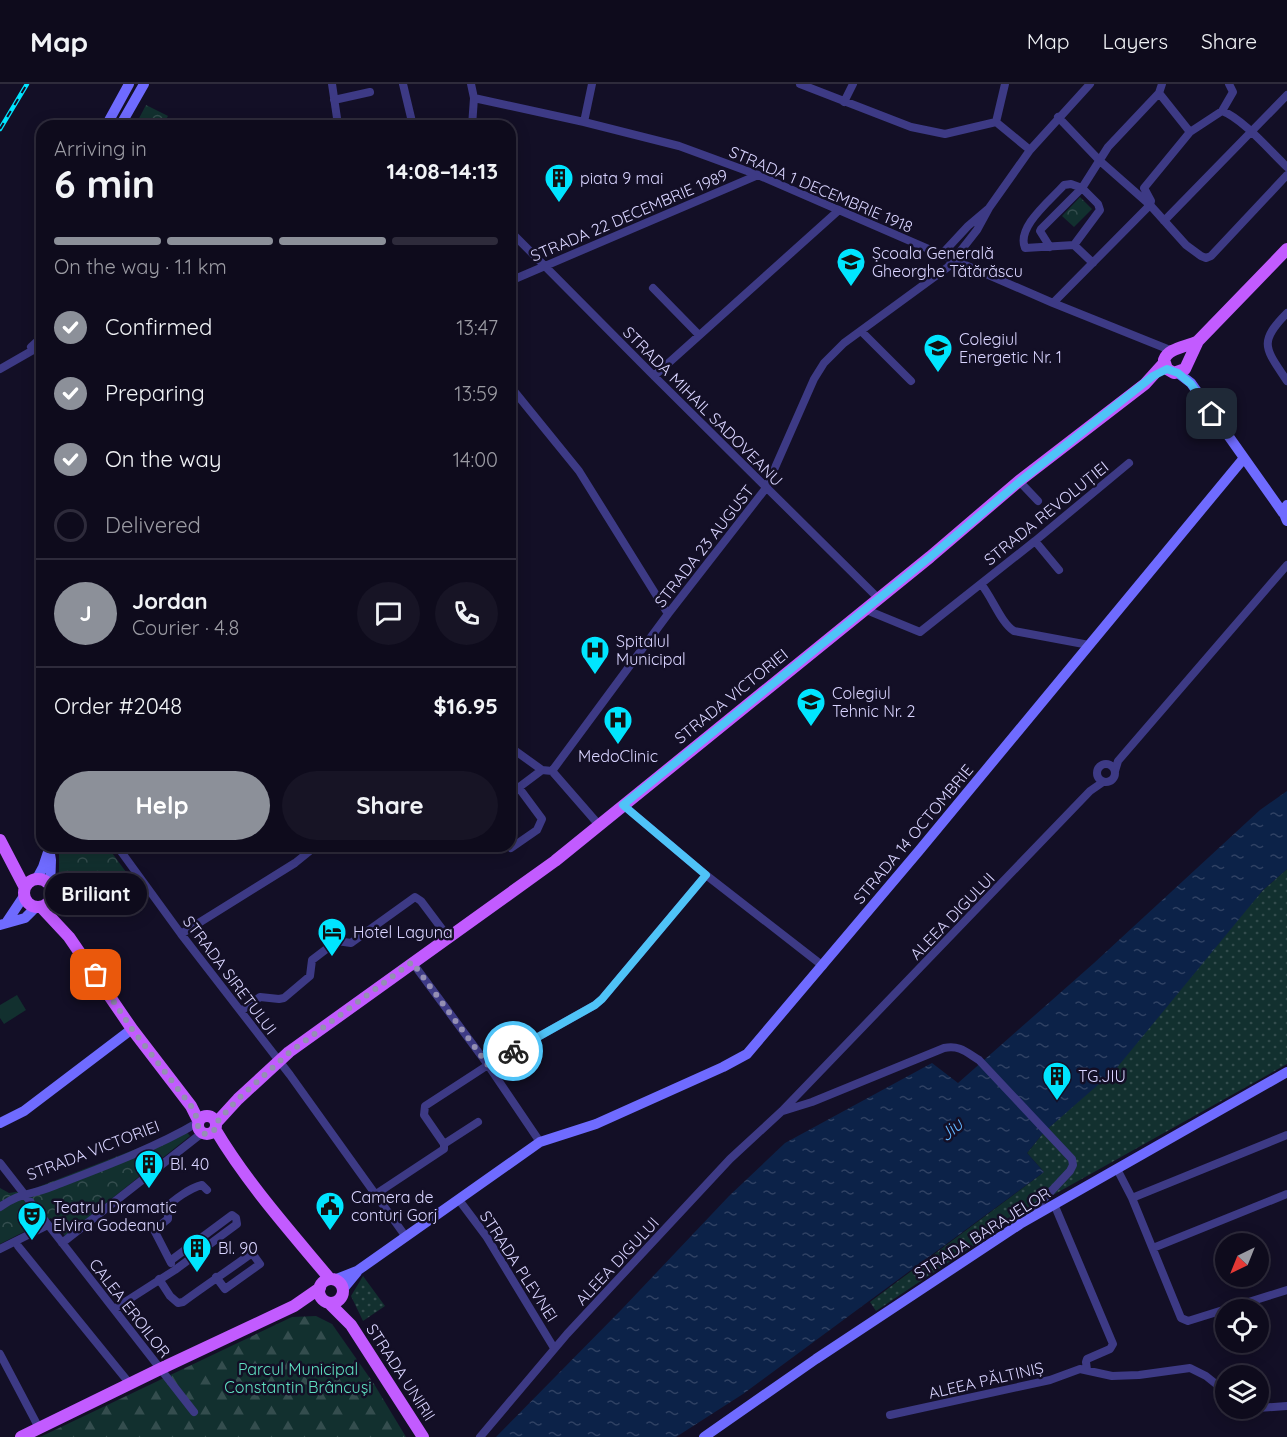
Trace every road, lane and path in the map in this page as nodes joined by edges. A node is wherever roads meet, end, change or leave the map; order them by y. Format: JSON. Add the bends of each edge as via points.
{"nodes":[{"id":1,"x":129,"y":84,"type":"edge"},
{"id":2,"x":144,"y":84,"type":"edge"},
{"id":3,"x":332,"y":84,"type":"edge"},
{"id":4,"x":403,"y":84,"type":"edge"},
{"id":5,"x":471,"y":84,"type":"edge"},
{"id":6,"x":592,"y":84,"type":"edge"},
{"id":7,"x":800,"y":84,"type":"edge"},
{"id":8,"x":853,"y":84,"type":"edge"},
{"id":9,"x":1005,"y":84,"type":"edge"},
{"id":10,"x":1090,"y":84,"type":"edge"},
{"id":11,"x":1162,"y":84,"type":"edge"},
{"id":12,"x":1229,"y":84,"type":"edge"},
{"id":13,"x":370,"y":92,"type":"dead end"},
{"id":14,"x":1159,"y":93,"type":"junction"},
{"id":15,"x":1287,"y":95,"type":"edge"},
{"id":16,"x":474,"y":98,"type":"junction"},
{"id":17,"x":334,"y":100,"type":"junction"},
{"id":18,"x":844,"y":102,"type":"junction"},
{"id":19,"x":1222,"y":111,"type":"junction"},
{"id":20,"x":1058,"y":117,"type":"junction"},
{"id":21,"x":109,"y":120,"type":"edge"},
{"id":22,"x":123,"y":120,"type":"edge"},
{"id":23,"x":336,"y":120,"type":"edge"},
{"id":24,"x":412,"y":120,"type":"edge"},
{"id":25,"x":472,"y":120,"type":"edge"},
{"id":26,"x":584,"y":122,"type":"junction"},
{"id":27,"x":996,"y":122,"type":"junction"},
{"id":28,"x":1190,"y":132,"type":"junction"},
{"id":29,"x":1250,"y":132,"type":"junction"},
{"id":30,"x":1030,"y":150,"type":"junction"},
{"id":31,"x":1100,"y":161,"type":"junction"},
{"id":32,"x":1287,"y":167,"type":"edge"},
{"id":33,"x":758,"y":175,"type":"junction"},
{"id":34,"x":1287,"y":175,"type":"edge"},
{"id":35,"x":1082,"y":188,"type":"junction"},
{"id":36,"x":1150,"y":205,"type":"junction"},
{"id":37,"x":989,"y":208,"type":"junction"},
{"id":38,"x":839,"y":210,"type":"junction"},
{"id":39,"x":1164,"y":221,"type":"junction"},
{"id":40,"x":516,"y":237,"type":"edge"},
{"id":41,"x":1074,"y":245,"type":"junction"},
{"id":42,"x":1050,"y":247,"type":"junction"},
{"id":43,"x":1287,"y":249,"type":"edge"},
{"id":44,"x":942,"y":254,"type":"junction"},
{"id":45,"x":954,"y":260,"type":"junction"},
{"id":46,"x":1093,"y":263,"type":"junction"},
{"id":47,"x":545,"y":265,"type":"junction"},
{"id":48,"x":516,"y":278,"type":"edge"},
{"id":49,"x":653,"y":288,"type":"dead end"},
{"id":50,"x":1053,"y":303,"type":"junction"},
{"id":51,"x":1287,"y":313,"type":"edge"},
{"id":52,"x":861,"y":331,"type":"junction"},
{"id":53,"x":699,"y":335,"type":"junction"},
{"id":54,"x":36,"y":342,"type":"edge"},
{"id":55,"x":36,"y":348,"type":"edge"},
{"id":56,"x":19,"y":358,"type":"junction"},
{"id":57,"x":1175,"y":361,"type":"junction"},
{"id":58,"x":0,"y":369,"type":"edge"},
{"id":59,"x":654,"y":376,"type":"junction"},
{"id":60,"x":911,"y":381,"type":"dead end"},
{"id":61,"x":1287,"y":381,"type":"edge"},
{"id":62,"x":516,"y":393,"type":"edge"},
{"id":63,"x":1244,"y":458,"type":"junction"},
{"id":64,"x":1129,"y":463,"type":"dead end"},
{"id":65,"x":1019,"y":482,"type":"junction"},
{"id":66,"x":766,"y":488,"type":"junction"},
{"id":67,"x":1038,"y":501,"type":"dead end"},
{"id":68,"x":1286,"y":511,"type":"edge"},
{"id":69,"x":1035,"y":541,"type":"junction"},
{"id":70,"x":1287,"y":565,"type":"edge"},
{"id":71,"x":1059,"y":570,"type":"dead end"},
{"id":72,"x":981,"y":584,"type":"junction"},
{"id":73,"x":878,"y":598,"type":"junction"},
{"id":74,"x":864,"y":609,"type":"junction"},
{"id":75,"x":668,"y":614,"type":"junction"},
{"id":76,"x":1089,"y":645,"type":"junction"},
{"id":77,"x":516,"y":751,"type":"edge"},
{"id":78,"x":1118,"y":761,"type":"junction"},
{"id":79,"x":1104,"y":764,"type":"junction"},
{"id":80,"x":542,"y":770,"type":"junction"},
{"id":81,"x":552,"y":771,"type":"junction"},
{"id":82,"x":1115,"y":771,"type":"junction"},
{"id":83,"x":1096,"y":775,"type":"junction"},
{"id":84,"x":1103,"y":782,"type":"junction"},
{"id":85,"x":519,"y":788,"type":"junction"},
{"id":86,"x":516,"y":790,"type":"edge"},
{"id":87,"x":1090,"y":791,"type":"junction"},
{"id":88,"x":623,"y":805,"type":"junction"},
{"id":89,"x":599,"y":825,"type":"junction"},
{"id":90,"x":3,"y":845,"type":"edge"},
{"id":91,"x":516,"y":845,"type":"edge"},
{"id":92,"x":48,"y":852,"type":"edge"},
{"id":93,"x":50,"y":852,"type":"edge"},
{"id":94,"x":121,"y":852,"type":"edge"},
{"id":95,"x":309,"y":852,"type":"edge"},
{"id":96,"x":706,"y":875,"type":"junction"},
{"id":97,"x":30,"y":886,"type":"junction"},
{"id":98,"x":45,"y":900,"type":"junction"},
{"id":99,"x":3,"y":924,"type":"edge"},
{"id":100,"x":181,"y":934,"type":"junction"},
{"id":101,"x":448,"y":937,"type":"junction"},
{"id":102,"x":412,"y":962,"type":"junction"},
{"id":103,"x":822,"y":966,"type":"junction"},
{"id":104,"x":241,"y":1011,"type":"junction"},
{"id":105,"x":132,"y":1029,"type":"junction"},
{"id":106,"x":279,"y":1062,"type":"junction"},
{"id":107,"x":488,"y":1065,"type":"junction"},
{"id":108,"x":1287,"y":1072,"type":"edge"},
{"id":109,"x":782,"y":1111,"type":"junction"},
{"id":110,"x":478,"y":1122,"type":"dead end"},
{"id":111,"x":0,"y":1123,"type":"edge"},
{"id":112,"x":206,"y":1124,"type":"junction"},
{"id":113,"x":1287,"y":1135,"type":"edge"},
{"id":114,"x":540,"y":1142,"type":"junction"},
{"id":115,"x":444,"y":1144,"type":"junction"},
{"id":116,"x":0,"y":1163,"type":"edge"},
{"id":117,"x":1117,"y":1169,"type":"junction"},
{"id":118,"x":207,"y":1190,"type":"dead end"},
{"id":119,"x":24,"y":1193,"type":"junction"},
{"id":120,"x":376,"y":1194,"type":"junction"},
{"id":121,"x":1287,"y":1194,"type":"edge"},
{"id":122,"x":1132,"y":1198,"type":"junction"},
{"id":123,"x":459,"y":1200,"type":"junction"},
{"id":124,"x":1054,"y":1204,"type":"junction"},
{"id":125,"x":0,"y":1207,"type":"edge"},
{"id":126,"x":1020,"y":1224,"type":"junction"},
{"id":127,"x":48,"y":1225,"type":"junction"},
{"id":128,"x":406,"y":1237,"type":"junction"},
{"id":129,"x":62,"y":1243,"type":"junction"},
{"id":130,"x":18,"y":1246,"type":"dead end"},
{"id":131,"x":1153,"y":1248,"type":"junction"},
{"id":132,"x":0,"y":1249,"type":"edge"},
{"id":133,"x":170,"y":1261,"type":"junction"},
{"id":134,"x":175,"y":1270,"type":"junction"},
{"id":135,"x":357,"y":1271,"type":"junction"},
{"id":136,"x":216,"y":1277,"type":"junction"},
{"id":137,"x":159,"y":1279,"type":"junction"},
{"id":138,"x":327,"y":1282,"type":"junction"},
{"id":139,"x":1287,"y":1290,"type":"edge"},
{"id":140,"x":342,"y":1294,"type":"junction"},
{"id":141,"x":327,"y":1302,"type":"junction"},
{"id":142,"x":294,"y":1306,"type":"junction"},
{"id":143,"x":114,"y":1310,"type":"junction"},
{"id":144,"x":351,"y":1325,"type":"junction"},
{"id":145,"x":554,"y":1348,"type":"junction"},
{"id":146,"x":0,"y":1354,"type":"edge"},
{"id":147,"x":160,"y":1369,"type":"junction"},
{"id":148,"x":1087,"y":1370,"type":"junction"},
{"id":149,"x":130,"y":1384,"type":"junction"},
{"id":150,"x":1215,"y":1384,"type":"edge"},
{"id":151,"x":1287,"y":1406,"type":"edge"},
{"id":152,"x":1269,"y":1408,"type":"edge"},
{"id":153,"x":194,"y":1412,"type":"dead end"},
{"id":154,"x":890,"y":1415,"type":"dead end"},
{"id":155,"x":39,"y":1428,"type":"junction"},
{"id":156,"x":21,"y":1437,"type":"edge"},
{"id":157,"x":423,"y":1437,"type":"edge"},
{"id":158,"x":480,"y":1437,"type":"edge"},
{"id":159,"x":704,"y":1437,"type":"edge"}],
"edges":[{"from":1,"to":21,"type":"street"},
{"from":2,"to":22,"type":"street"},
{"from":3,"to":17,"type":"street"},
{"from":4,"to":24,"type":"street"},
{"from":5,"to":16,"type":"street"},
{"from":6,"to":26,"type":"street"},
{"from":7,"to":18,"type":"street"},
{"from":8,"to":18,"type":"street"},
{"from":9,"to":27,"type":"street"},
{"from":10,"to":20,"type":"street","name":"STRADA 23 AUGUST"},
{"from":11,"to":14,"type":"street"},
{"from":12,"to":19,"type":"street","via":[[1233,92]]},
{"from":13,"to":17,"type":"street"},
{"from":14,"to":28,"type":"street"},
{"from":14,"to":31,"type":"street"},
{"from":15,"to":29,"type":"street"},
{"from":16,"to":25,"type":"street"},
{"from":16,"to":26,"type":"street","name":"STRADA 1 DECEMBRIE 1918"},
{"from":17,"to":23,"type":"street"},
{"from":18,"to":27,"type":"street","via":[[911,127],[945,134]]},
{"from":19,"to":28,"type":"street"},
{"from":19,"to":29,"type":"street"},
{"from":20,"to":30,"type":"street","name":"STRADA 23 AUGUST"},
{"from":20,"to":31,"type":"street"},
{"from":26,"to":33,"type":"street","name":"STRADA 1 DECEMBRIE 1918","via":[[679,146]]},
{"from":27,"to":30,"type":"street"},
{"from":28,"to":36,"type":"street","via":[[1143,188]]},
{"from":29,"to":32,"type":"street"},
{"from":29,"to":39,"type":"street"},
{"from":30,"to":37,"type":"street","name":"STRADA 23 AUGUST"},
{"from":31,"to":35,"type":"street"},
{"from":31,"to":36,"type":"street"},
{"from":33,"to":38,"type":"street","name":"STRADA 1 DECEMBRIE 1918"},
{"from":33,"to":47,"type":"street","name":"STRADA 22 DECEMBRIE 1989"},
{"from":34,"to":39,"type":"street","via":[[1206,258],[1186,245]]},
{"from":35,"to":41,"type":"street","via":[[1100,210]]},
{"from":35,"to":42,"type":"street","via":[[1041,229]]},
{"from":35,"to":42,"type":"street","via":[[1065,185],[1025,229],[1025,248]]},
{"from":36,"to":39,"type":"street"},
{"from":36,"to":46,"type":"street"},
{"from":37,"to":44,"type":"street","name":"STRADA 23 AUGUST"},
{"from":37,"to":45,"type":"street","name":"STRADA 23 AUGUST"},
{"from":38,"to":44,"type":"street","name":"STRADA 1 DECEMBRIE 1918"},
{"from":38,"to":53,"type":"street"},
{"from":40,"to":47,"type":"street","name":"STRADA MIHAIL SADOVEANU"},
{"from":41,"to":42,"type":"street"},
{"from":41,"to":46,"type":"street"},
{"from":43,"to":57,"type":"main road","name":"STRADA VICTORIEI"},
{"from":44,"to":45,"type":"street","name":"STRADA 1 DECEMBRIE 1918"},
{"from":45,"to":50,"type":"street","name":"STRADA 1 DECEMBRIE 1918"},
{"from":45,"to":52,"type":"street","name":"STRADA 23 AUGUST"},
{"from":46,"to":50,"type":"street"},
{"from":47,"to":48,"type":"street","name":"STRADA 22 DECEMBRIE 1989"},
{"from":47,"to":59,"type":"street","name":"STRADA MIHAIL SADOVEANU"},
{"from":49,"to":53,"type":"street"},
{"from":50,"to":57,"type":"street","name":"STRADA 1 DECEMBRIE 1918","via":[[1145,342]]},
{"from":51,"to":61,"type":"street","via":[[1267,339]]},
{"from":52,"to":60,"type":"street"},
{"from":52,"to":66,"type":"street","name":"STRADA 23 AUGUST","via":[[819,369]]},
{"from":53,"to":59,"type":"street"},
{"from":54,"to":56,"type":"street"},
{"from":55,"to":56,"type":"street"},
{"from":56,"to":58,"type":"street"},
{"from":57,"to":63,"type":"street"},
{"from":57,"to":65,"type":"main road","name":"STRADA VICTORIEI"},
{"from":59,"to":66,"type":"street","name":"STRADA MIHAIL SADOVEANU"},
{"from":62,"to":75,"type":"street","via":[[579,471]]},
{"from":63,"to":68,"type":"street"},
{"from":63,"to":76,"type":"street","name":"STRADA 14 OCTOMBRIE"},
{"from":64,"to":69,"type":"street","name":"STRADA REVOLUȚIEI"},
{"from":65,"to":67,"type":"street"},
{"from":65,"to":73,"type":"main road","name":"STRADA VICTORIEI"},
{"from":66,"to":73,"type":"street","name":"STRADA MIHAIL SADOVEANU"},
{"from":66,"to":75,"type":"street","name":"STRADA 23 AUGUST"},
{"from":69,"to":71,"type":"street"},
{"from":69,"to":72,"type":"street","name":"STRADA REVOLUȚIEI"},
{"from":70,"to":78,"type":"street"},
{"from":72,"to":74,"type":"street","name":"STRADA REVOLUȚIEI","via":[[921,632]]},
{"from":72,"to":76,"type":"street","name":"STRADA REVOLUȚIEI","via":[[1014,631]]},
{"from":73,"to":74,"type":"main road","name":"STRADA VICTORIEI"},
{"from":74,"to":88,"type":"main road","name":"STRADA VICTORIEI"},
{"from":75,"to":81,"type":"street","name":"STRADA 23 AUGUST"},
{"from":76,"to":103,"type":"street","name":"STRADA 14 OCTOMBRIE"},
{"from":77,"to":80,"type":"street"},
{"from":78,"to":79,"type":"street"},
{"from":78,"to":82,"type":"street"},
{"from":79,"to":82,"type":"street"},
{"from":79,"to":83,"type":"street"},
{"from":80,"to":81,"type":"street"},
{"from":80,"to":85,"type":"street"},
{"from":81,"to":89,"type":"street"},
{"from":82,"to":84,"type":"street","via":[[1112,780]]},
{"from":83,"to":84,"type":"street"},
{"from":83,"to":87,"type":"street","name":"ALEEA DIGULUI"},
{"from":84,"to":87,"type":"street","name":"ALEEA DIGULUI"},
{"from":85,"to":86,"type":"street"},
{"from":85,"to":91,"type":"street","via":[[542,819],[537,830]]},
{"from":87,"to":109,"type":"street","name":"ALEEA DIGULUI"},
{"from":88,"to":89,"type":"main road","name":"STRADA VICTORIEI"},
{"from":88,"to":96,"type":"street"},
{"from":89,"to":101,"type":"main road","name":"STRADA VICTORIEI","via":[[534,877]]},
{"from":90,"to":97,"type":"main road","name":"STRADA UNIRII"},
{"from":92,"to":97,"type":"street"},
{"from":93,"to":98,"type":"street"},
{"from":94,"to":100,"type":"street","name":"STRADA SIRETULUI"},
{"from":95,"to":100,"type":"street"},
{"from":96,"to":103,"type":"street"},
{"from":96,"to":107,"type":"street","via":[[602,999]]},
{"from":97,"to":98,"type":"main road","name":"STRADA UNIRII","via":[[45,882]]},
{"from":97,"to":98,"type":"main road","name":"STRADA UNIRII","via":[[29,904]]},
{"from":97,"to":99,"type":"street"},
{"from":98,"to":99,"type":"street","via":[[25,918]]},
{"from":98,"to":105,"type":"main road","name":"STRADA UNIRII"},
{"from":100,"to":104,"type":"street","name":"STRADA SIRETULUI"},
{"from":101,"to":102,"type":"main road","name":"STRADA VICTORIEI"},
{"from":101,"to":104,"type":"street","via":[[415,897],[351,943],[337,941],[315,956],[310,976],[284,998],[260,997]]},
{"from":102,"to":106,"type":"main road","name":"STRADA VICTORIEI"},
{"from":102,"to":107,"type":"street"},
{"from":103,"to":114,"type":"street","name":"STRADA 14 OCTOMBRIE","via":[[739,1060],[596,1124]]},
{"from":104,"to":106,"type":"street","name":"STRADA SIRETULUI"},
{"from":105,"to":111,"type":"street","via":[[24,1111]]},
{"from":105,"to":112,"type":"main road","name":"STRADA UNIRII"},
{"from":106,"to":112,"type":"main road","name":"STRADA VICTORIEI"},
{"from":106,"to":120,"type":"street","name":"STRADA SIRETULUI"},
{"from":107,"to":114,"type":"street"},
{"from":107,"to":115,"type":"street","via":[[425,1106],[424,1115]]},
{"from":108,"to":117,"type":"street","name":"STRADA BARAJELOR"},
{"from":109,"to":126,"type":"street","name":"ALEEA DIGULUI","via":[[954,1046],[979,1060],[1072,1159],[1073,1165],[1052,1192]]},
{"from":109,"to":145,"type":"street","name":"ALEEA DIGULUI","via":[[730,1159]]},
{"from":110,"to":115,"type":"street"},
{"from":112,"to":119,"type":"street","name":"STRADA VICTORIEI","via":[[52,1187]]},
{"from":112,"to":129,"type":"street","name":"STRADA VICTORIEI"},
{"from":112,"to":138,"type":"main road","name":"STRADA UNIRII"},
{"from":113,"to":122,"type":"street"},
{"from":114,"to":123,"type":"street","name":"STRADA 14 OCTOMBRIE"},
{"from":115,"to":120,"type":"street","via":[[442,1152]]},
{"from":116,"to":119,"type":"street","name":"CALEA EROILOR"},
{"from":117,"to":122,"type":"street"},
{"from":117,"to":124,"type":"street","name":"STRADA BARAJELOR"},
{"from":118,"to":133,"type":"street","via":[[202,1185],[196,1187],[169,1205],[165,1209],[168,1219],[154,1230]]},
{"from":119,"to":125,"type":"street","name":"STRADA VICTORIEI"},
{"from":119,"to":127,"type":"street","name":"CALEA EROILOR"},
{"from":120,"to":128,"type":"street","name":"STRADA SIRETULUI"},
{"from":121,"to":131,"type":"street"},
{"from":122,"to":131,"type":"street"},
{"from":123,"to":128,"type":"street","name":"STRADA 14 OCTOMBRIE"},
{"from":123,"to":145,"type":"street","name":"STRADA PLEVNEI","via":[[486,1236]]},
{"from":124,"to":126,"type":"street","name":"STRADA BARAJELOR"},
{"from":124,"to":148,"type":"street","via":[[1113,1344],[1090,1357]]},
{"from":126,"to":159,"type":"street","name":"STRADA BARAJELOR"},
{"from":127,"to":129,"type":"street","name":"CALEA EROILOR"},
{"from":127,"to":132,"type":"street"},
{"from":128,"to":135,"type":"street","name":"STRADA 14 OCTOMBRIE"},
{"from":129,"to":143,"type":"street","name":"CALEA EROILOR"},
{"from":130,"to":149,"type":"street"},
{"from":131,"to":139,"type":"street","via":[[1184,1320]]},
{"from":133,"to":134,"type":"street"},
{"from":133,"to":134,"type":"street","via":[[232,1215],[236,1218],[237,1224]]},
{"from":134,"to":137,"type":"street"},
{"from":135,"to":138,"type":"street"},
{"from":135,"to":140,"type":"street"},
{"from":136,"to":136,"type":"street","via":[[252,1253],[260,1264],[225,1289]]},
{"from":136,"to":137,"type":"street","via":[[178,1303]]},
{"from":137,"to":143,"type":"street"},
{"from":138,"to":140,"type":"main road","name":"STRADA UNIRII","via":[[339,1282]]},
{"from":138,"to":141,"type":"main road","name":"STRADA UNIRII","via":[[321,1297]]},
{"from":138,"to":142,"type":"main road"},
{"from":140,"to":141,"type":"main road","via":[[334,1303]]},
{"from":140,"to":144,"type":"main road","name":"STRADA UNIRII"},
{"from":141,"to":142,"type":"main road"},
{"from":141,"to":144,"type":"main road","name":"STRADA UNIRII"},
{"from":142,"to":147,"type":"main road"},
{"from":143,"to":147,"type":"street","name":"CALEA EROILOR"},
{"from":144,"to":157,"type":"main road","name":"STRADA UNIRII"},
{"from":145,"to":158,"type":"street","name":"ALEEA DIGULUI"},
{"from":146,"to":155,"type":"street"},
{"from":147,"to":149,"type":"main road"},
{"from":147,"to":153,"type":"street","name":"CALEA EROILOR"},
{"from":148,"to":150,"type":"street","name":"ALEEA PĂLTINIȘ","via":[[1112,1376],[1190,1368]]},
{"from":148,"to":154,"type":"street","name":"ALEEA PĂLTINIȘ"},
{"from":149,"to":155,"type":"main road"},
{"from":151,"to":152,"type":"street"},
{"from":155,"to":156,"type":"main road"}]}
